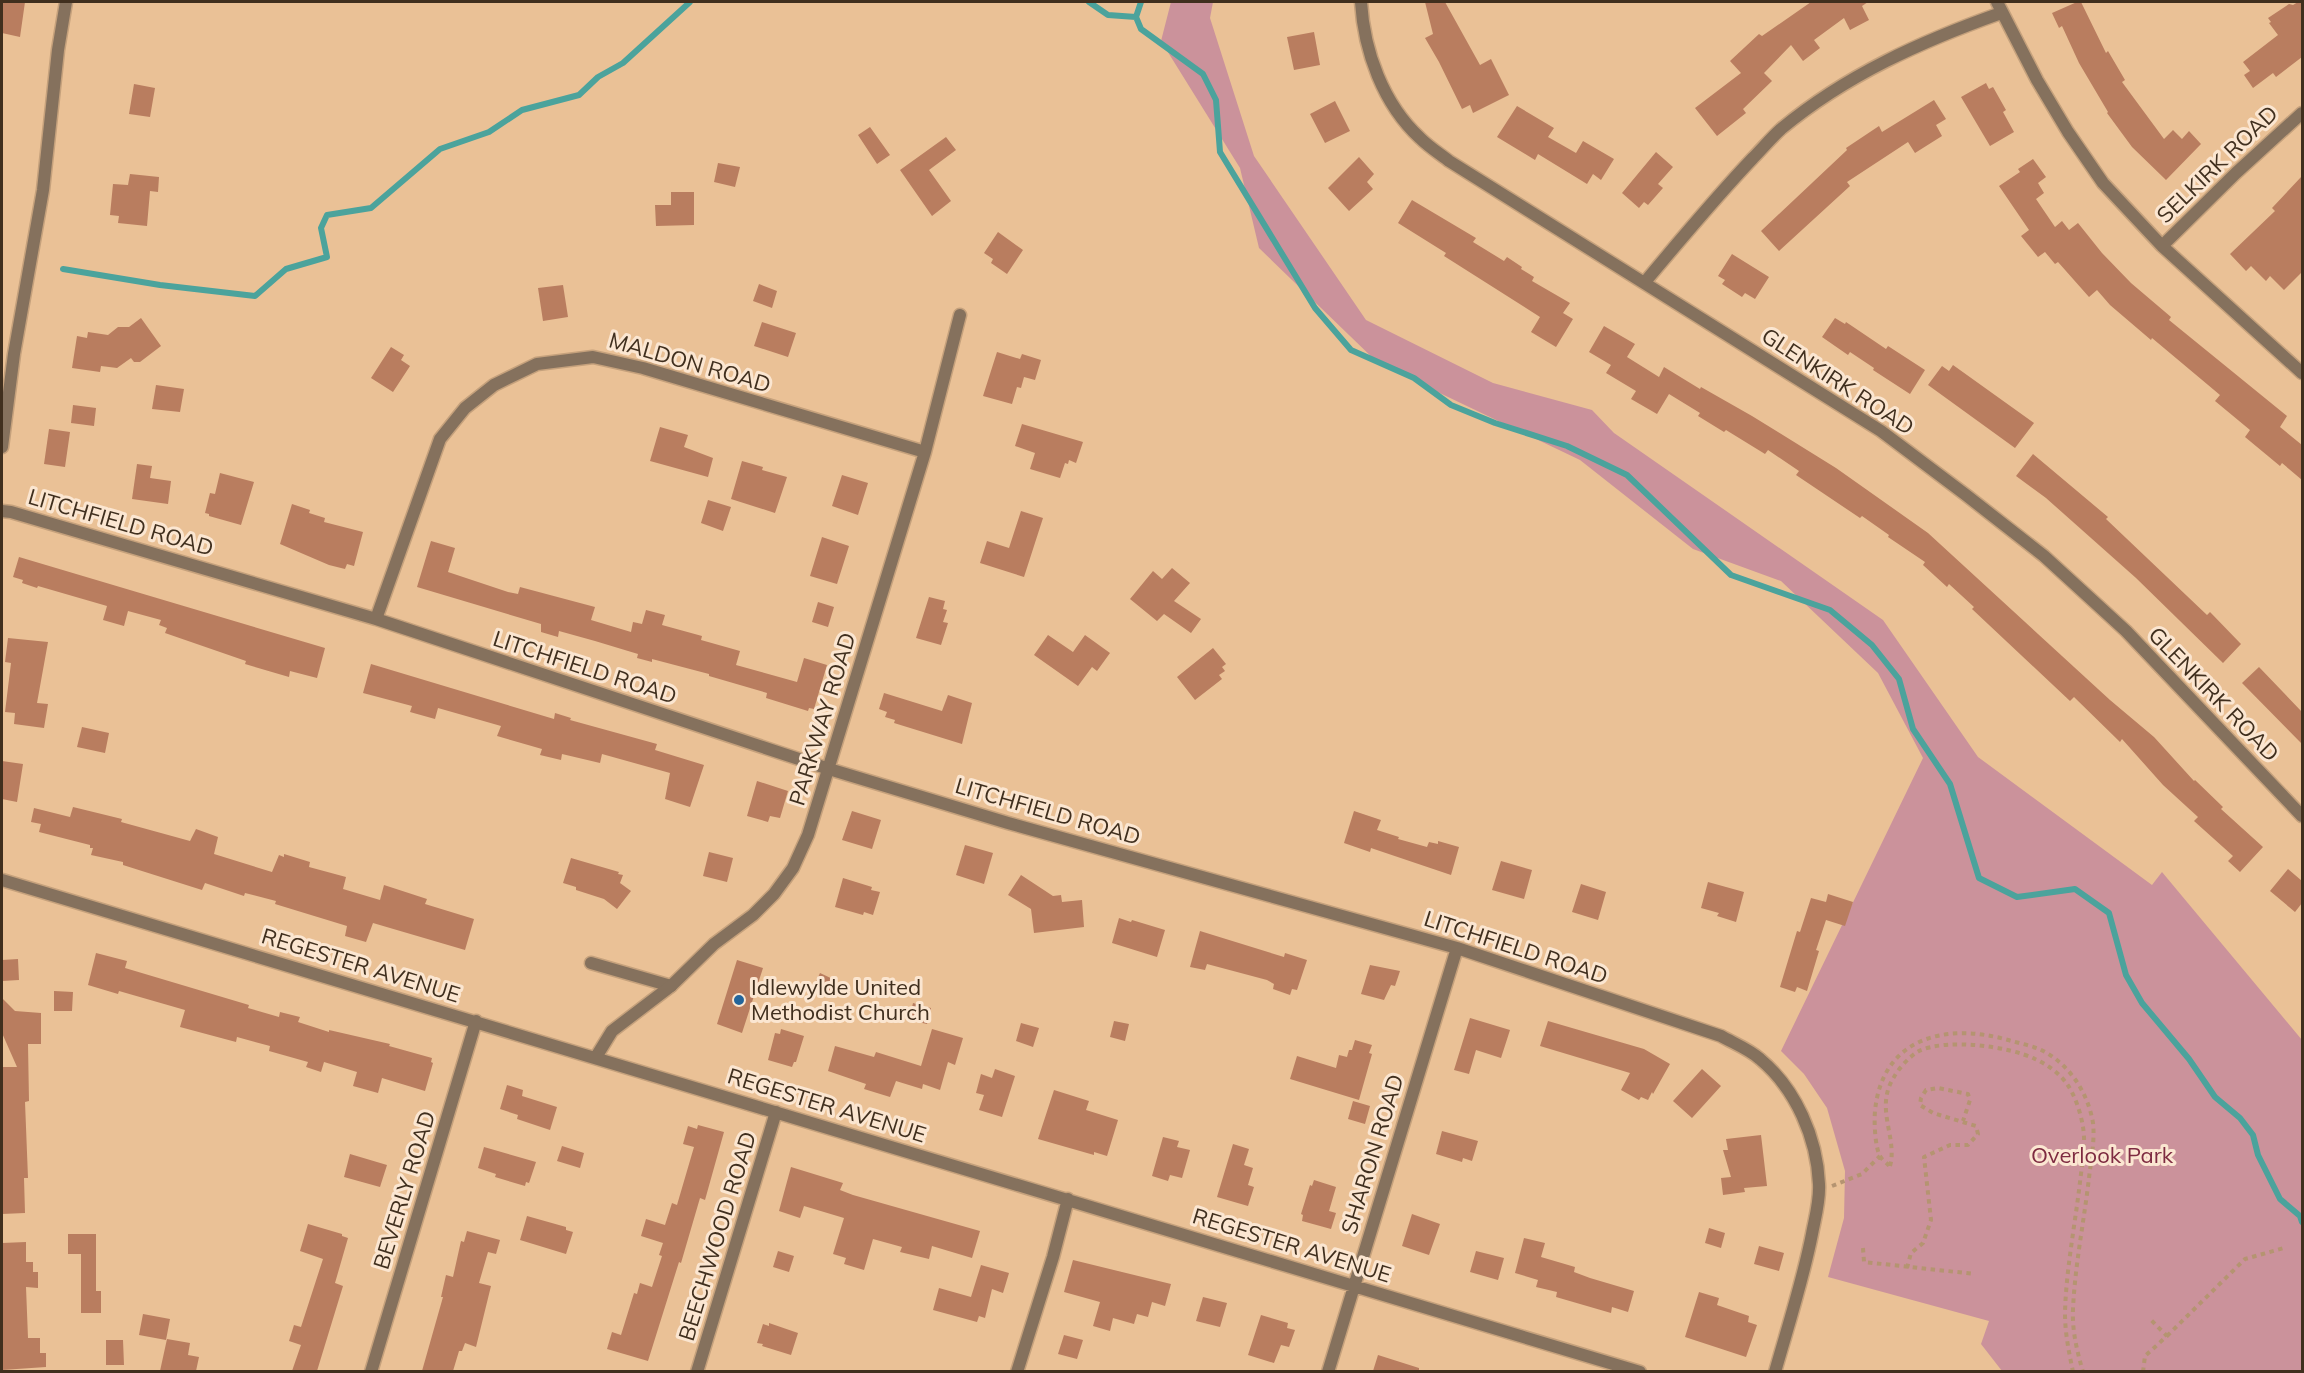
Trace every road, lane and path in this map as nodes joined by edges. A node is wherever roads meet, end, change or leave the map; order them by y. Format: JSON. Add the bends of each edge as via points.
{"nodes":[{"id":1,"x":66,"y":2,"type":"edge"},
{"id":2,"x":1361,"y":2,"type":"edge"},
{"id":3,"x":1999,"y":7,"type":"edge"},
{"id":4,"x":2302,"y":113,"type":"edge"},
{"id":5,"x":2162,"y":246,"type":"junction"},
{"id":6,"x":1645,"y":282,"type":"junction"},
{"id":7,"x":960,"y":315,"type":"dead end"},
{"id":8,"x":2302,"y":373,"type":"edge"},
{"id":9,"x":2,"y":447,"type":"edge"},
{"id":10,"x":925,"y":452,"type":"junction"},
{"id":11,"x":2,"y":511,"type":"edge"},
{"id":12,"x":376,"y":619,"type":"junction"},
{"id":13,"x":829,"y":769,"type":"junction"},
{"id":14,"x":2302,"y":816,"type":"edge"},
{"id":15,"x":2,"y":880,"type":"edge"},
{"id":16,"x":1457,"y":948,"type":"junction"},
{"id":17,"x":591,"y":963,"type":"dead end"},
{"id":18,"x":671,"y":986,"type":"junction"},
{"id":19,"x":476,"y":1021,"type":"junction"},
{"id":20,"x":596,"y":1057,"type":"junction"},
{"id":21,"x":776,"y":1112,"type":"junction"},
{"id":22,"x":1963,"y":1121,"type":"junction"},
{"id":23,"x":1880,"y":1156,"type":"junction"},
{"id":24,"x":1819,"y":1186,"type":"junction"},
{"id":25,"x":1068,"y":1199,"type":"junction"},
{"id":26,"x":1863,"y":1248,"type":"dead end"},
{"id":27,"x":2284,"y":1248,"type":"dead end"},
{"id":28,"x":1907,"y":1268,"type":"junction"},
{"id":29,"x":1975,"y":1274,"type":"dead end"},
{"id":30,"x":1354,"y":1286,"type":"junction"},
{"id":31,"x":2149,"y":1318,"type":"dead end"},
{"id":32,"x":2167,"y":1336,"type":"junction"},
{"id":33,"x":371,"y":1371,"type":"edge"},
{"id":34,"x":697,"y":1371,"type":"edge"},
{"id":35,"x":1017,"y":1371,"type":"edge"},
{"id":36,"x":1328,"y":1371,"type":"edge"},
{"id":37,"x":1637,"y":1371,"type":"edge"},
{"id":38,"x":1775,"y":1371,"type":"edge"},
{"id":39,"x":2073,"y":1371,"type":"edge"},
{"id":40,"x":2083,"y":1371,"type":"edge"},
{"id":41,"x":2143,"y":1371,"type":"edge"}],
"edges":[{"from":1,"to":9,"type":"street","via":[[43,190]]},
{"from":2,"to":6,"type":"street","name":"GLENKIRK ROAD","via":[[1372,60],[1382,87],[1419,137],[1449,161]]},
{"from":3,"to":5,"type":"street","via":[[2068,132],[2103,183]]},
{"from":3,"to":6,"type":"street","via":[[1859,74],[1821,98],[1780,131],[1729,183]]},
{"from":4,"to":5,"type":"street","name":"SELKIRK ROAD"},
{"from":5,"to":8,"type":"street"},
{"from":6,"to":14,"type":"street","name":"GLENKIRK ROAD","via":[[1881,431],[2044,556],[2126,631]]},
{"from":7,"to":10,"type":"street","name":"PARKWAY ROAD"},
{"from":10,"to":12,"type":"street","name":"MALDON ROAD","via":[[643,368],[593,357],[537,363],[494,385],[465,408],[440,440]]},
{"from":10,"to":13,"type":"street","name":"PARKWAY ROAD"},
{"from":11,"to":12,"type":"street","name":"LITCHFIELD ROAD"},
{"from":12,"to":13,"type":"street","name":"LITCHFIELD ROAD"},
{"from":13,"to":16,"type":"street","name":"LITCHFIELD ROAD"},
{"from":13,"to":18,"type":"street","name":"PARKWAY ROAD","via":[[793,868],[753,915],[714,944]]},
{"from":15,"to":19,"type":"street","name":"REGESTER AVENUE"},
{"from":16,"to":24,"type":"street","name":"LITCHFIELD ROAD","via":[[1721,1036],[1759,1057],[1789,1092],[1806,1123]]},
{"from":16,"to":30,"type":"street","name":"SHARON ROAD"},
{"from":17,"to":18,"type":"street"},
{"from":18,"to":20,"type":"street","name":"PARKWAY ROAD","via":[[612,1031]]},
{"from":19,"to":20,"type":"street","name":"REGESTER AVENUE"},
{"from":19,"to":33,"type":"street","name":"BEVERLY ROAD"},
{"from":20,"to":21,"type":"street","name":"REGESTER AVENUE"},
{"from":21,"to":25,"type":"street","name":"REGESTER AVENUE"},
{"from":21,"to":34,"type":"street","name":"BEECHWOOD ROAD"},
{"from":22,"to":22,"type":"path","via":[[1970,1100],[1968,1094],[1938,1088],[1926,1090],[1920,1105]]},
{"from":22,"to":28,"type":"path","via":[[1976,1126],[1978,1134],[1968,1145],[1950,1145],[1924,1157],[1931,1220],[1923,1243],[1911,1253]]},
{"from":23,"to":24,"type":"path","via":[[1862,1174],[1834,1186]]},
{"from":23,"to":39,"type":"path","via":[[1889,1166],[1893,1155],[1886,1100],[1893,1078],[1919,1052],[1960,1044],[1999,1048],[2035,1058],[2068,1085],[2083,1127],[2065,1312]]},
{"from":23,"to":40,"type":"path","via":[[1874,1121],[1876,1098],[1884,1073],[1913,1044],[1959,1033],[2000,1038],[2039,1049],[2075,1079],[2087,1099],[2093,1125],[2073,1309],[2074,1338]]},
{"from":24,"to":38,"type":"street","name":"LITCHFIELD ROAD","via":[[1809,1252]]},
{"from":25,"to":30,"type":"street","name":"REGESTER AVENUE"},
{"from":25,"to":35,"type":"street"},
{"from":26,"to":28,"type":"path","via":[[1864,1262]]},
{"from":27,"to":32,"type":"path","via":[[2245,1259]]},
{"from":28,"to":29,"type":"path"},
{"from":30,"to":36,"type":"street","name":"SHARON ROAD"},
{"from":30,"to":37,"type":"street","name":"REGESTER AVENUE"},
{"from":31,"to":32,"type":"path"},
{"from":32,"to":41,"type":"path","via":[[2145,1356]]}]}
